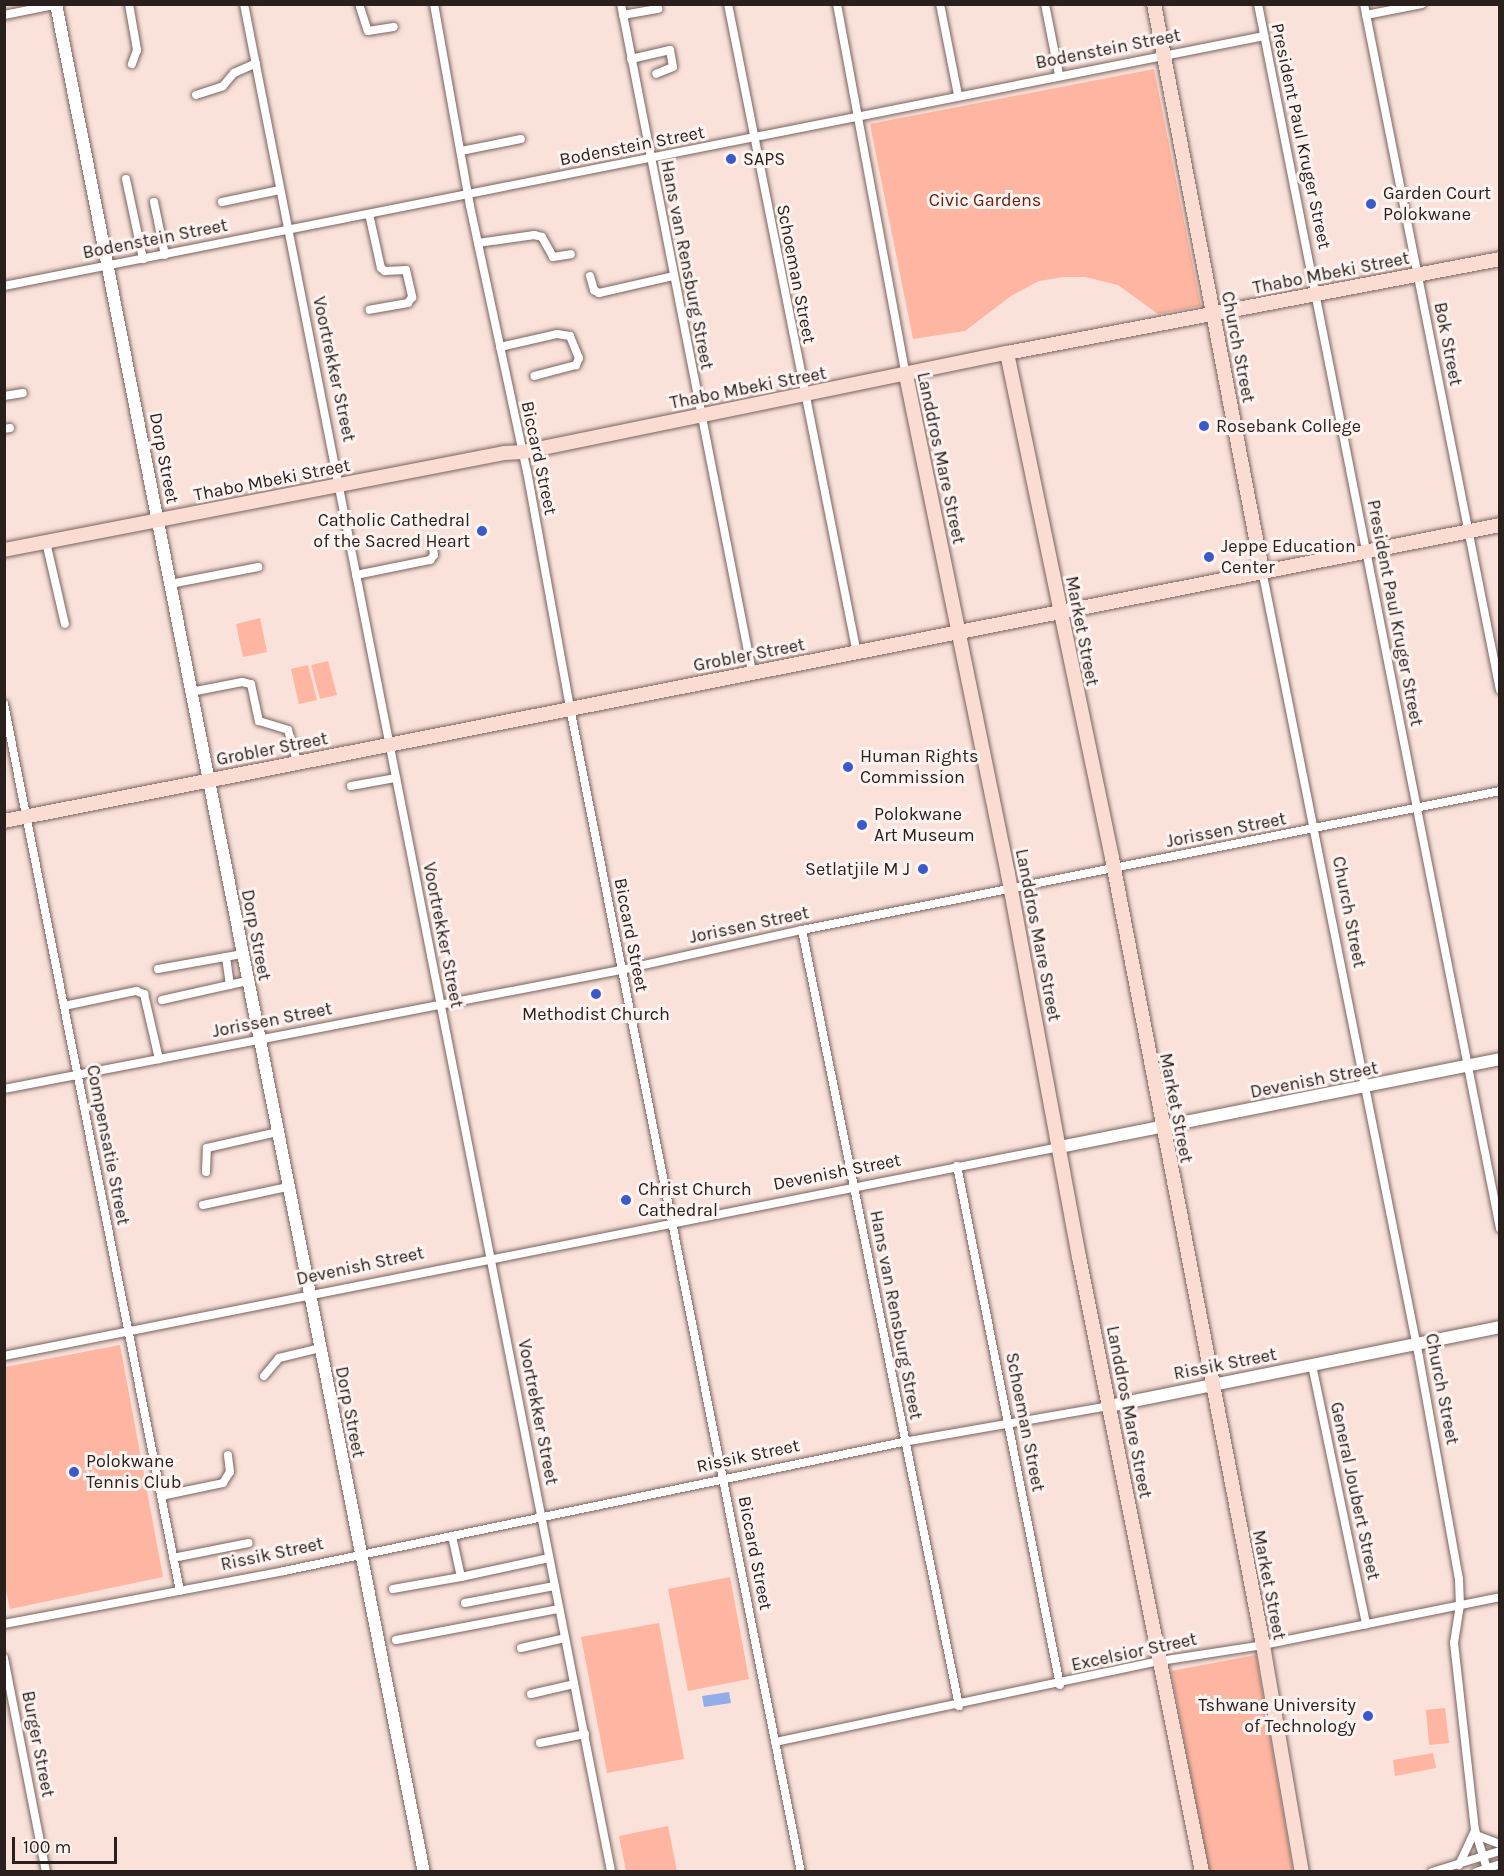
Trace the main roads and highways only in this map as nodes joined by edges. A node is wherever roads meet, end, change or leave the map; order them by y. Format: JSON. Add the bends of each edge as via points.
{"nodes":[{"id":1,"x":1154,"y":4,"type":"edge"},
{"id":2,"x":1500,"y":259,"type":"edge"},
{"id":3,"x":1214,"y":315,"type":"junction"},
{"id":4,"x":1007,"y":353,"type":"junction"},
{"id":5,"x":906,"y":375,"type":"junction"},
{"id":6,"x":1500,"y":525,"type":"edge"},
{"id":7,"x":4,"y":550,"type":"edge"},
{"id":8,"x":1262,"y":570,"type":"junction"},
{"id":9,"x":1060,"y":610,"type":"junction"},
{"id":10,"x":958,"y":631,"type":"junction"},
{"id":11,"x":4,"y":821,"type":"edge"},
{"id":12,"x":1202,"y":1872,"type":"edge"},
{"id":13,"x":1302,"y":1872,"type":"edge"}],
"edges":[{"from":1,"to":3,"type":"main road","name":"Church Street"},
{"from":2,"to":3,"type":"main road","name":"Thabo Mbeki Street"},
{"from":3,"to":4,"type":"main road","name":"Thabo Mbeki Street"},
{"from":3,"to":8,"type":"main road","name":"Church Street"},
{"from":4,"to":5,"type":"main road","name":"Thabo Mbeki Street"},
{"from":4,"to":9,"type":"main road","name":"Market Street"},
{"from":5,"to":7,"type":"main road","name":"Thabo Mbeki Street"},
{"from":5,"to":10,"type":"main road","name":"Landdros Mare Street"},
{"from":6,"to":8,"type":"main road","name":"Grobler Street"},
{"from":8,"to":9,"type":"main road","name":"Grobler Street"},
{"from":9,"to":10,"type":"main road","name":"Grobler Street"},
{"from":9,"to":13,"type":"main road","name":"Market Street","via":[[1263,1645]]},
{"from":10,"to":11,"type":"main road","name":"Grobler Street"},
{"from":10,"to":12,"type":"main road","name":"Landdros Mare Street"}]}
